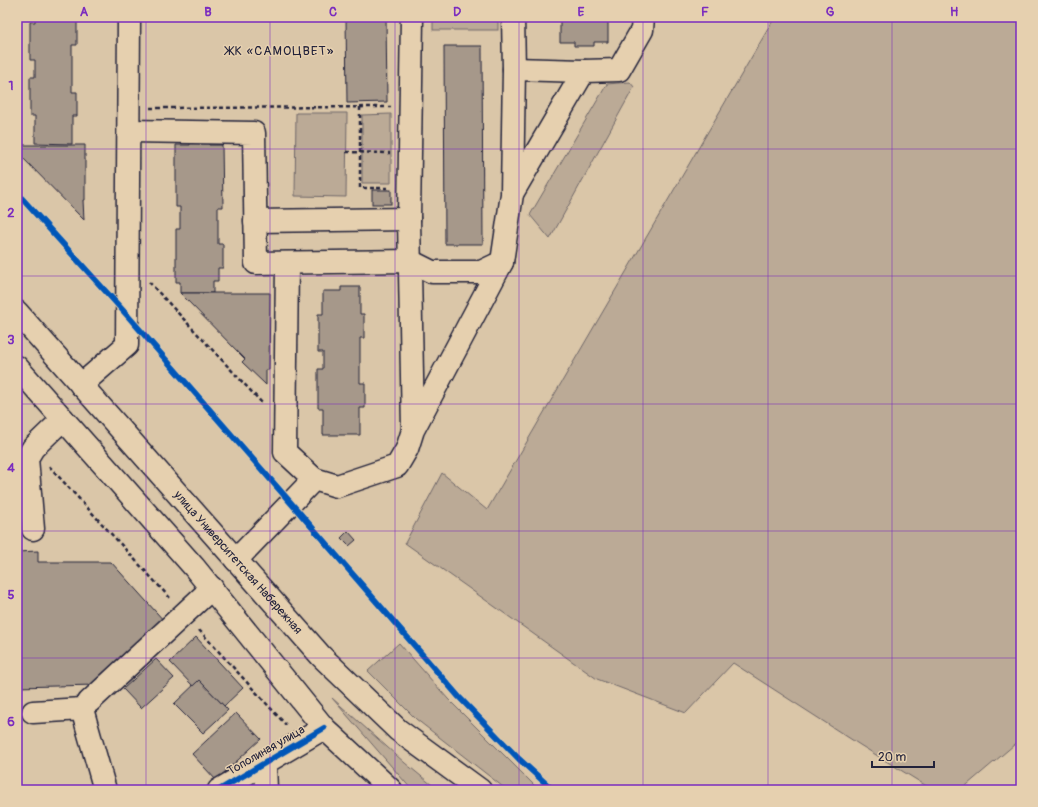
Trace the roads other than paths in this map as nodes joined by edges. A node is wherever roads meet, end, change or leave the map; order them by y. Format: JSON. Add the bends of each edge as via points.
{"nodes":[{"id":1,"x":129,"y":17,"type":"edge"},
{"id":2,"x":412,"y":17,"type":"edge"},
{"id":3,"x":513,"y":17,"type":"edge"},
{"id":4,"x":643,"y":17,"type":"edge"},
{"id":5,"x":514,"y":69,"type":"junction"},
{"id":6,"x":584,"y":71,"type":"junction"},
{"id":7,"x":129,"y":131,"type":"junction"},
{"id":8,"x":512,"y":194,"type":"junction"},
{"id":9,"x":409,"y":219,"type":"junction"},
{"id":10,"x":255,"y":221,"type":"junction"},
{"id":11,"x":410,"y":261,"type":"junction"},
{"id":12,"x":502,"y":262,"type":"junction"},
{"id":13,"x":287,"y":263,"type":"junction"},
{"id":14,"x":17,"y":312,"type":"edge"},
{"id":15,"x":17,"y":367,"type":"edge"},
{"id":16,"x":82,"y":385,"type":"junction"},
{"id":17,"x":63,"y":419,"type":"junction"},
{"id":18,"x":413,"y":430,"type":"junction"},
{"id":19,"x":314,"y":479,"type":"junction"},
{"id":20,"x":33,"y":529,"type":"dead end"},
{"id":21,"x":236,"y":560,"type":"junction"},
{"id":22,"x":212,"y":588,"type":"junction"},
{"id":23,"x":89,"y":702,"type":"dead end"},
{"id":24,"x":33,"y":712,"type":"dead end"},
{"id":25,"x":324,"y":728,"type":"junction"},
{"id":26,"x":265,"y":764,"type":"junction"},
{"id":27,"x":105,"y":790,"type":"edge"},
{"id":28,"x":219,"y":790,"type":"edge"},
{"id":29,"x":266,"y":790,"type":"edge"},
{"id":30,"x":391,"y":790,"type":"edge"},
{"id":31,"x":480,"y":790,"type":"edge"}],
"edges":[{"from":1,"to":7,"type":"main road"},
{"from":2,"to":9,"type":"main road"},
{"from":3,"to":5,"type":"main road"},
{"from":4,"to":6,"type":"main road","via":[[642,30],[619,70]]},
{"from":5,"to":6,"type":"main road"},
{"from":5,"to":8,"type":"main road"},
{"from":6,"to":8,"type":"main road"},
{"from":7,"to":10,"type":"main road","via":[[254,133]]},
{"from":7,"to":16,"type":"main road","via":[[127,345]]},
{"from":8,"to":12,"type":"main road"},
{"from":9,"to":10,"type":"main road"},
{"from":9,"to":11,"type":"main road"},
{"from":10,"to":13,"type":"main road","via":[[256,263]]},
{"from":11,"to":12,"type":"main road","via":[[432,272],[481,272]]},
{"from":11,"to":13,"type":"main road"},
{"from":11,"to":18,"type":"main road"},
{"from":12,"to":18,"type":"main road"},
{"from":13,"to":19,"type":"main road","via":[[285,452]]},
{"from":14,"to":16,"type":"main road","name":"улица Университетская Набережная"},
{"from":15,"to":17,"type":"main road"},
{"from":16,"to":21,"type":"main road","name":"улица Университетская Набережная"},
{"from":17,"to":20,"type":"main road","via":[[33,448],[27,458]]},
{"from":17,"to":22,"type":"main road"},
{"from":18,"to":19,"type":"main road","via":[[408,449],[397,466],[337,486]]},
{"from":19,"to":21,"type":"main road"},
{"from":21,"to":31,"type":"main road","name":"улица Университетская Набережная","via":[[322,656],[398,730]]},
{"from":22,"to":23,"type":"main road"},
{"from":22,"to":25,"type":"main road"},
{"from":24,"to":27,"type":"main road","via":[[82,709]]},
{"from":25,"to":26,"type":"main road","name":"Тополиная улица"},
{"from":25,"to":30,"type":"main road"},
{"from":26,"to":28,"type":"main road","name":"Тополиная улица"},
{"from":26,"to":29,"type":"main road"}]}
